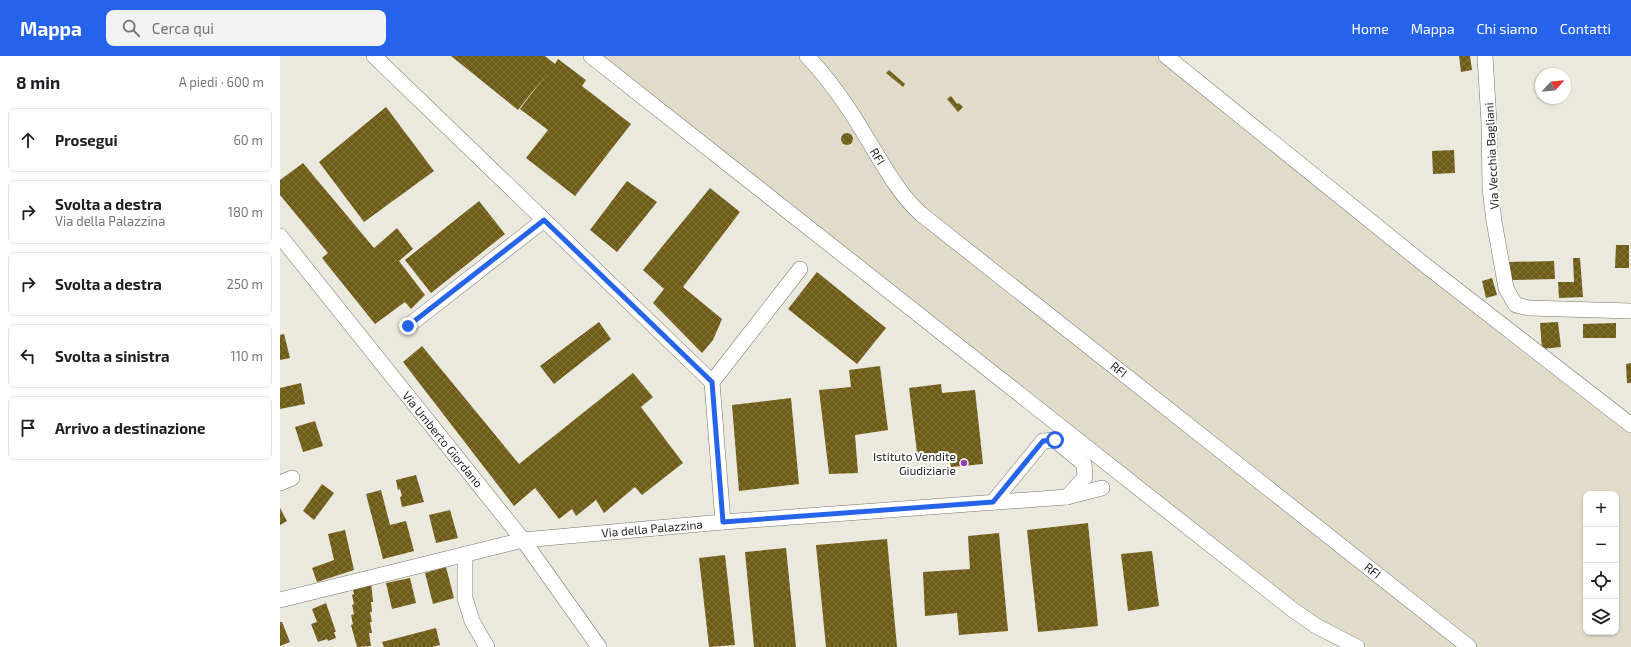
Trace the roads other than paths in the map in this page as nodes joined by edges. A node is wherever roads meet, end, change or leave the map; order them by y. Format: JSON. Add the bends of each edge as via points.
{"nodes":[{"id":1,"x":374,"y":56,"type":"edge"},
{"id":2,"x":591,"y":56,"type":"edge"},
{"id":3,"x":807,"y":56,"type":"edge"},
{"id":4,"x":1166,"y":56,"type":"edge"},
{"id":5,"x":1485,"y":56,"type":"edge"},
{"id":6,"x":544,"y":220,"type":"junction"},
{"id":7,"x":280,"y":236,"type":"edge"},
{"id":8,"x":800,"y":269,"type":"dead end"},
{"id":9,"x":1631,"y":311,"type":"edge"},
{"id":10,"x":408,"y":326,"type":"dead end"},
{"id":11,"x":712,"y":382,"type":"junction"},
{"id":12,"x":1631,"y":425,"type":"edge"},
{"id":13,"x":1102,"y":488,"type":"dead end"},
{"id":14,"x":1067,"y":497,"type":"junction"},
{"id":15,"x":993,"y":502,"type":"junction"},
{"id":16,"x":723,"y":522,"type":"junction"},
{"id":17,"x":523,"y":540,"type":"junction"},
{"id":18,"x":465,"y":554,"type":"junction"},
{"id":19,"x":280,"y":600,"type":"edge"},
{"id":20,"x":487,"y":647,"type":"edge"},
{"id":21,"x":599,"y":647,"type":"edge"},
{"id":22,"x":1357,"y":647,"type":"edge"},
{"id":23,"x":1469,"y":647,"type":"edge"}],
"edges":[{"from":1,"to":6,"type":"street"},
{"from":2,"to":22,"type":"street","via":[[1303,618]]},
{"from":3,"to":23,"type":"street","name":"RFI","via":[[859,125],[903,196],[921,214]]},
{"from":4,"to":12,"type":"street","via":[[1424,265]]},
{"from":5,"to":9,"type":"street","name":"Via Vecchia Bagliani","via":[[1490,188],[1506,288],[1512,299],[1516,305],[1529,308]]},
{"from":6,"to":10,"type":"street"},
{"from":6,"to":11,"type":"street"},
{"from":7,"to":17,"type":"street","name":"Via Umberto Giordano"},
{"from":8,"to":11,"type":"street"},
{"from":11,"to":16,"type":"street"},
{"from":13,"to":14,"type":"street","name":"Via della Palazzina"},
{"from":14,"to":15,"type":"street","name":"Via della Palazzina"},
{"from":14,"to":15,"type":"street","via":[[1085,477],[1084,464],[1055,440],[1043,441]]},
{"from":15,"to":16,"type":"street","name":"Via della Palazzina"},
{"from":16,"to":17,"type":"street","name":"Via della Palazzina"},
{"from":17,"to":18,"type":"street","name":"Via della Palazzina"},
{"from":17,"to":21,"type":"street","name":"Via Umberto Giordano"},
{"from":18,"to":19,"type":"street","name":"Via della Palazzina"},
{"from":18,"to":20,"type":"street","via":[[465,598],[472,621]]}]}
